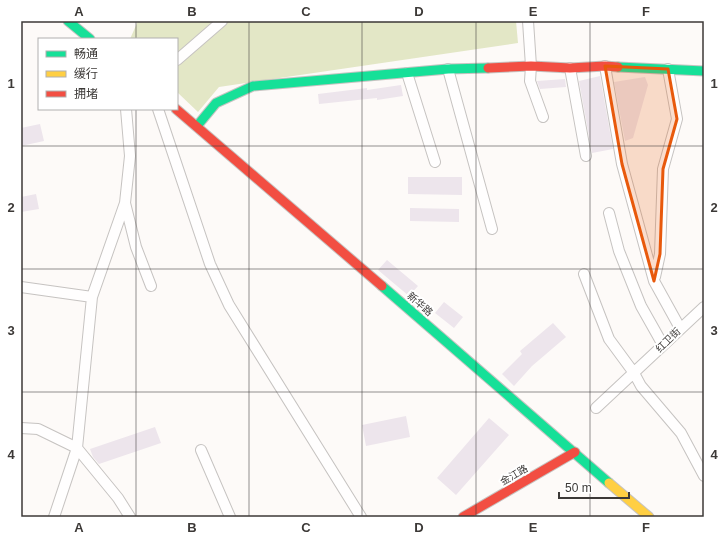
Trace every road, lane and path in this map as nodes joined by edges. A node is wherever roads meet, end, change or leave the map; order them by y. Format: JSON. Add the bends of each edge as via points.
{"nodes":[{"id":1,"x":68,"y":21,"type":"edge"},
{"id":2,"x":222,"y":21,"type":"edge"},
{"id":3,"x":528,"y":21,"type":"edge"},
{"id":4,"x":89,"y":38,"type":"edge"},
{"id":5,"x":178,"y":59,"type":"edge"},
{"id":6,"x":531,"y":66,"type":"junction"},
{"id":7,"x":605,"y":66,"type":"junction"},
{"id":8,"x":570,"y":68,"type":"junction"},
{"id":9,"x":448,"y":69,"type":"junction"},
{"id":10,"x":668,"y":69,"type":"junction"},
{"id":11,"x":704,"y":71,"type":"edge"},
{"id":12,"x":406,"y":73,"type":"junction"},
{"id":13,"x":126,"y":110,"type":"edge"},
{"id":14,"x":158,"y":110,"type":"edge"},
{"id":15,"x":177,"y":110,"type":"edge"},
{"id":16,"x":543,"y":117,"type":"dead end"},
{"id":17,"x":197,"y":126,"type":"junction"},
{"id":18,"x":586,"y":156,"type":"dead end"},
{"id":19,"x":435,"y":162,"type":"dead end"},
{"id":20,"x":125,"y":203,"type":"junction"},
{"id":21,"x":609,"y":213,"type":"dead end"},
{"id":22,"x":492,"y":229,"type":"dead end"},
{"id":23,"x":584,"y":274,"type":"dead end"},
{"id":24,"x":654,"y":281,"type":"junction"},
{"id":25,"x":151,"y":286,"type":"dead end"},
{"id":26,"x":21,"y":287,"type":"edge"},
{"id":27,"x":92,"y":297,"type":"junction"},
{"id":28,"x":704,"y":307,"type":"edge"},
{"id":29,"x":680,"y":328,"type":"junction"},
{"id":30,"x":662,"y":346,"type":"junction"},
{"id":31,"x":634,"y":374,"type":"junction"},
{"id":32,"x":596,"y":408,"type":"dead end"},
{"id":33,"x":21,"y":428,"type":"edge"},
{"id":34,"x":77,"y":448,"type":"junction"},
{"id":35,"x":201,"y":450,"type":"dead end"},
{"id":36,"x":575,"y":452,"type":"junction"},
{"id":37,"x":704,"y":476,"type":"edge"},
{"id":38,"x":54,"y":517,"type":"edge"},
{"id":39,"x":130,"y":517,"type":"edge"},
{"id":40,"x":230,"y":517,"type":"edge"},
{"id":41,"x":361,"y":517,"type":"edge"},
{"id":42,"x":463,"y":517,"type":"edge"},
{"id":43,"x":649,"y":517,"type":"edge"}],
"edges":[{"from":1,"to":4,"type":"street"},
{"from":2,"to":5,"type":"street"},
{"from":3,"to":6,"type":"street"},
{"from":6,"to":8,"type":"street"},
{"from":6,"to":9,"type":"street"},
{"from":6,"to":16,"type":"street","via":[[530,81]]},
{"from":7,"to":8,"type":"street"},
{"from":7,"to":10,"type":"street"},
{"from":7,"to":24,"type":"street","via":[[622,164]]},
{"from":8,"to":18,"type":"street"},
{"from":9,"to":12,"type":"street"},
{"from":9,"to":22,"type":"street"},
{"from":10,"to":11,"type":"street"},
{"from":10,"to":24,"type":"street","via":[[677,119],[662,169],[660,254]]},
{"from":12,"to":17,"type":"street","via":[[253,86],[216,103]]},
{"from":12,"to":19,"type":"street"},
{"from":13,"to":20,"type":"street","via":[[130,156]]},
{"from":14,"to":41,"type":"street","via":[[210,264],[229,305]]},
{"from":15,"to":17,"type":"street","name":"新华路"},
{"from":17,"to":36,"type":"street","name":"新华路"},
{"from":20,"to":25,"type":"street","via":[[136,247]]},
{"from":20,"to":27,"type":"street"},
{"from":21,"to":30,"type":"street","via":[[619,251],[641,306]]},
{"from":23,"to":31,"type":"street","via":[[609,339]]},
{"from":24,"to":29,"type":"street"},
{"from":26,"to":27,"type":"street"},
{"from":27,"to":34,"type":"street"},
{"from":28,"to":29,"type":"street","name":"红卫街"},
{"from":29,"to":30,"type":"street","name":"红卫街"},
{"from":30,"to":31,"type":"street","name":"红卫街"},
{"from":31,"to":32,"type":"street","name":"红卫街"},
{"from":31,"to":37,"type":"street","via":[[641,386],[681,433]]},
{"from":33,"to":34,"type":"street","via":[[38,430]]},
{"from":34,"to":38,"type":"street"},
{"from":34,"to":39,"type":"street","via":[[118,498]]},
{"from":35,"to":40,"type":"street"},
{"from":36,"to":42,"type":"street","name":"金江路"},
{"from":36,"to":43,"type":"street","name":"新华路"}]}
